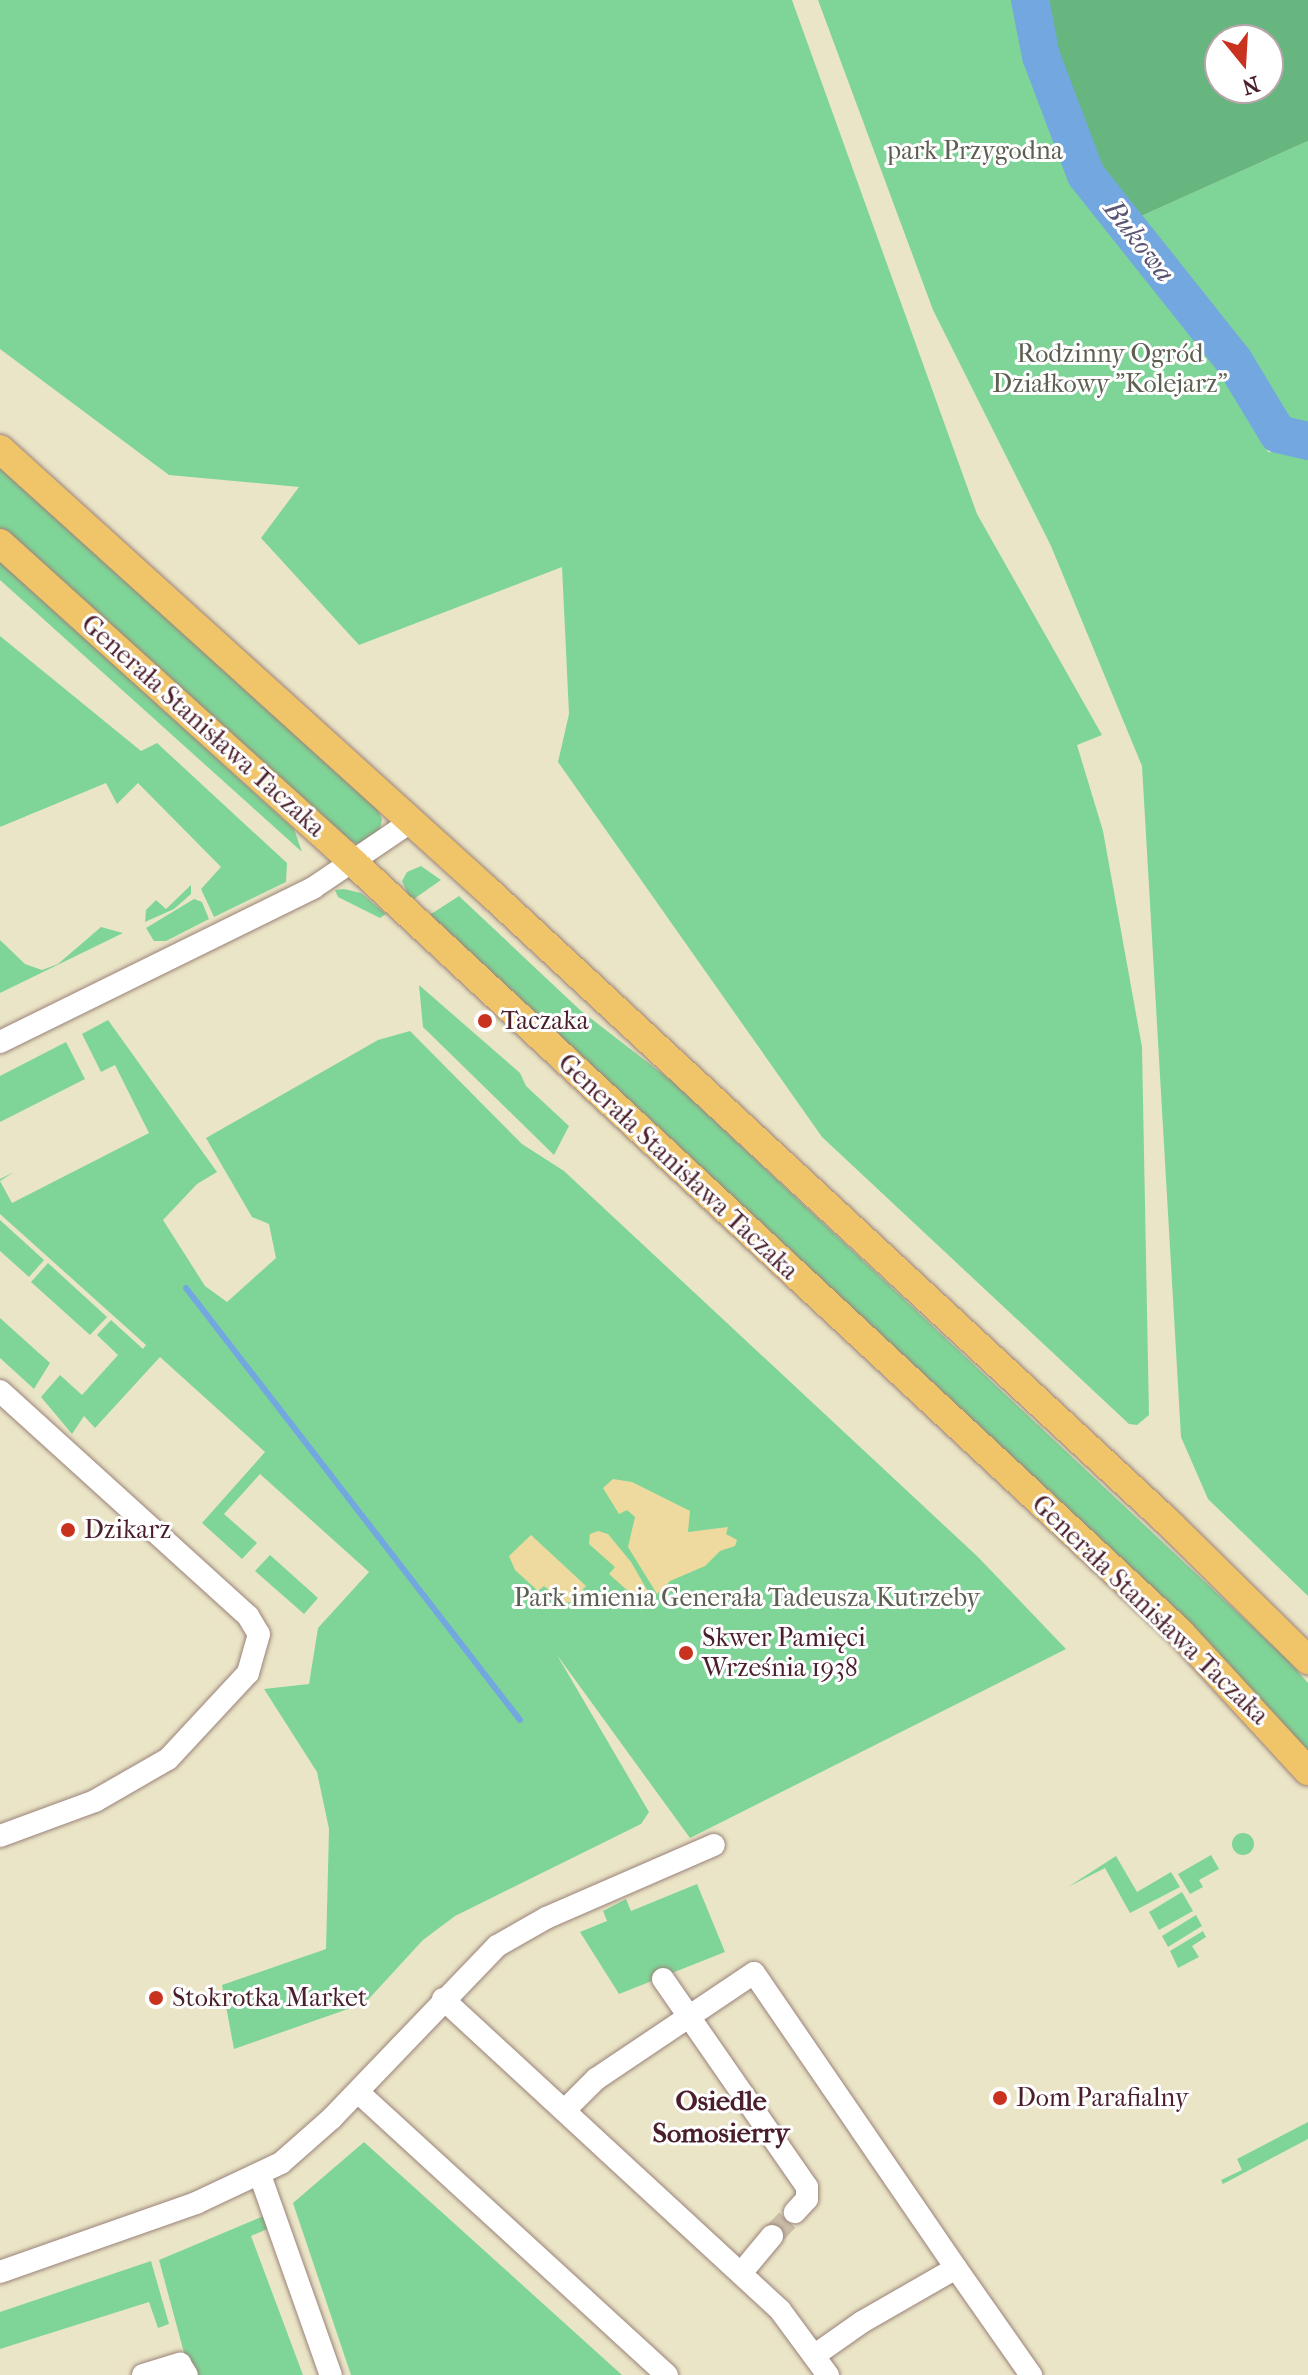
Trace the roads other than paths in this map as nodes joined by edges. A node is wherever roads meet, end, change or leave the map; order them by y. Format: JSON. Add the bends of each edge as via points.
{"nodes":[{"id":1,"x":0,"y":449,"type":"edge"},
{"id":2,"x":0,"y":543,"type":"edge"},
{"id":3,"x":412,"y":821,"type":"junction"},
{"id":4,"x":355,"y":864,"type":"junction"},
{"id":5,"x":0,"y":1042,"type":"edge"},
{"id":6,"x":0,"y":1391,"type":"edge"},
{"id":7,"x":1308,"y":1660,"type":"edge"},
{"id":8,"x":1308,"y":1771,"type":"edge"},
{"id":9,"x":0,"y":1836,"type":"edge"},
{"id":10,"x":714,"y":1845,"type":"dead end"},
{"id":11,"x":663,"y":1979,"type":"dead end"},
{"id":12,"x":443,"y":1999,"type":"junction"},
{"id":13,"x":689,"y":2017,"type":"junction"},
{"id":14,"x":358,"y":2092,"type":"junction"},
{"id":15,"x":565,"y":2110,"type":"junction"},
{"id":16,"x":260,"y":2175,"type":"junction"},
{"id":17,"x":795,"y":2212,"type":"tunnel mouth"},
{"id":18,"x":772,"y":2236,"type":"tunnel mouth"},
{"id":19,"x":956,"y":2268,"type":"junction"},
{"id":20,"x":0,"y":2272,"type":"edge"},
{"id":21,"x":742,"y":2272,"type":"junction"},
{"id":22,"x":815,"y":2355,"type":"junction"},
{"id":23,"x":143,"y":2375,"type":"edge"},
{"id":24,"x":187,"y":2375,"type":"edge"},
{"id":25,"x":331,"y":2375,"type":"edge"},
{"id":26,"x":667,"y":2375,"type":"edge"},
{"id":27,"x":828,"y":2375,"type":"edge"},
{"id":28,"x":1031,"y":2375,"type":"edge"}],
"edges":[{"from":1,"to":3,"type":"main road"},
{"from":2,"to":4,"type":"main road","name":"Generała Stanisława Taczaka"},
{"from":3,"to":4,"type":"street"},
{"from":3,"to":7,"type":"main road","via":[[1170,1524]]},
{"from":4,"to":5,"type":"street"},
{"from":4,"to":8,"type":"main road","name":"Generała Stanisława Taczaka","via":[[1180,1632]]},
{"from":6,"to":9,"type":"street","via":[[248,1616],[259,1634],[248,1673],[168,1759],[95,1801]]},
{"from":10,"to":12,"type":"street","via":[[521,1931],[482,1958]]},
{"from":11,"to":13,"type":"street"},
{"from":12,"to":14,"type":"street"},
{"from":12,"to":15,"type":"street"},
{"from":13,"to":15,"type":"street","via":[[596,2079]]},
{"from":13,"to":17,"type":"street","via":[[807,2187],[807,2199]]},
{"from":13,"to":19,"type":"street","via":[[754,1973]]},
{"from":14,"to":16,"type":"street","via":[[296,2153]]},
{"from":14,"to":26,"type":"street"},
{"from":15,"to":21,"type":"street"},
{"from":16,"to":20,"type":"street"},
{"from":16,"to":25,"type":"street"},
{"from":18,"to":21,"type":"street"},
{"from":19,"to":22,"type":"street"},
{"from":19,"to":28,"type":"street"},
{"from":21,"to":22,"type":"street"},
{"from":22,"to":27,"type":"street"},
{"from":23,"to":24,"type":"street","via":[[180,2364]]}]}
